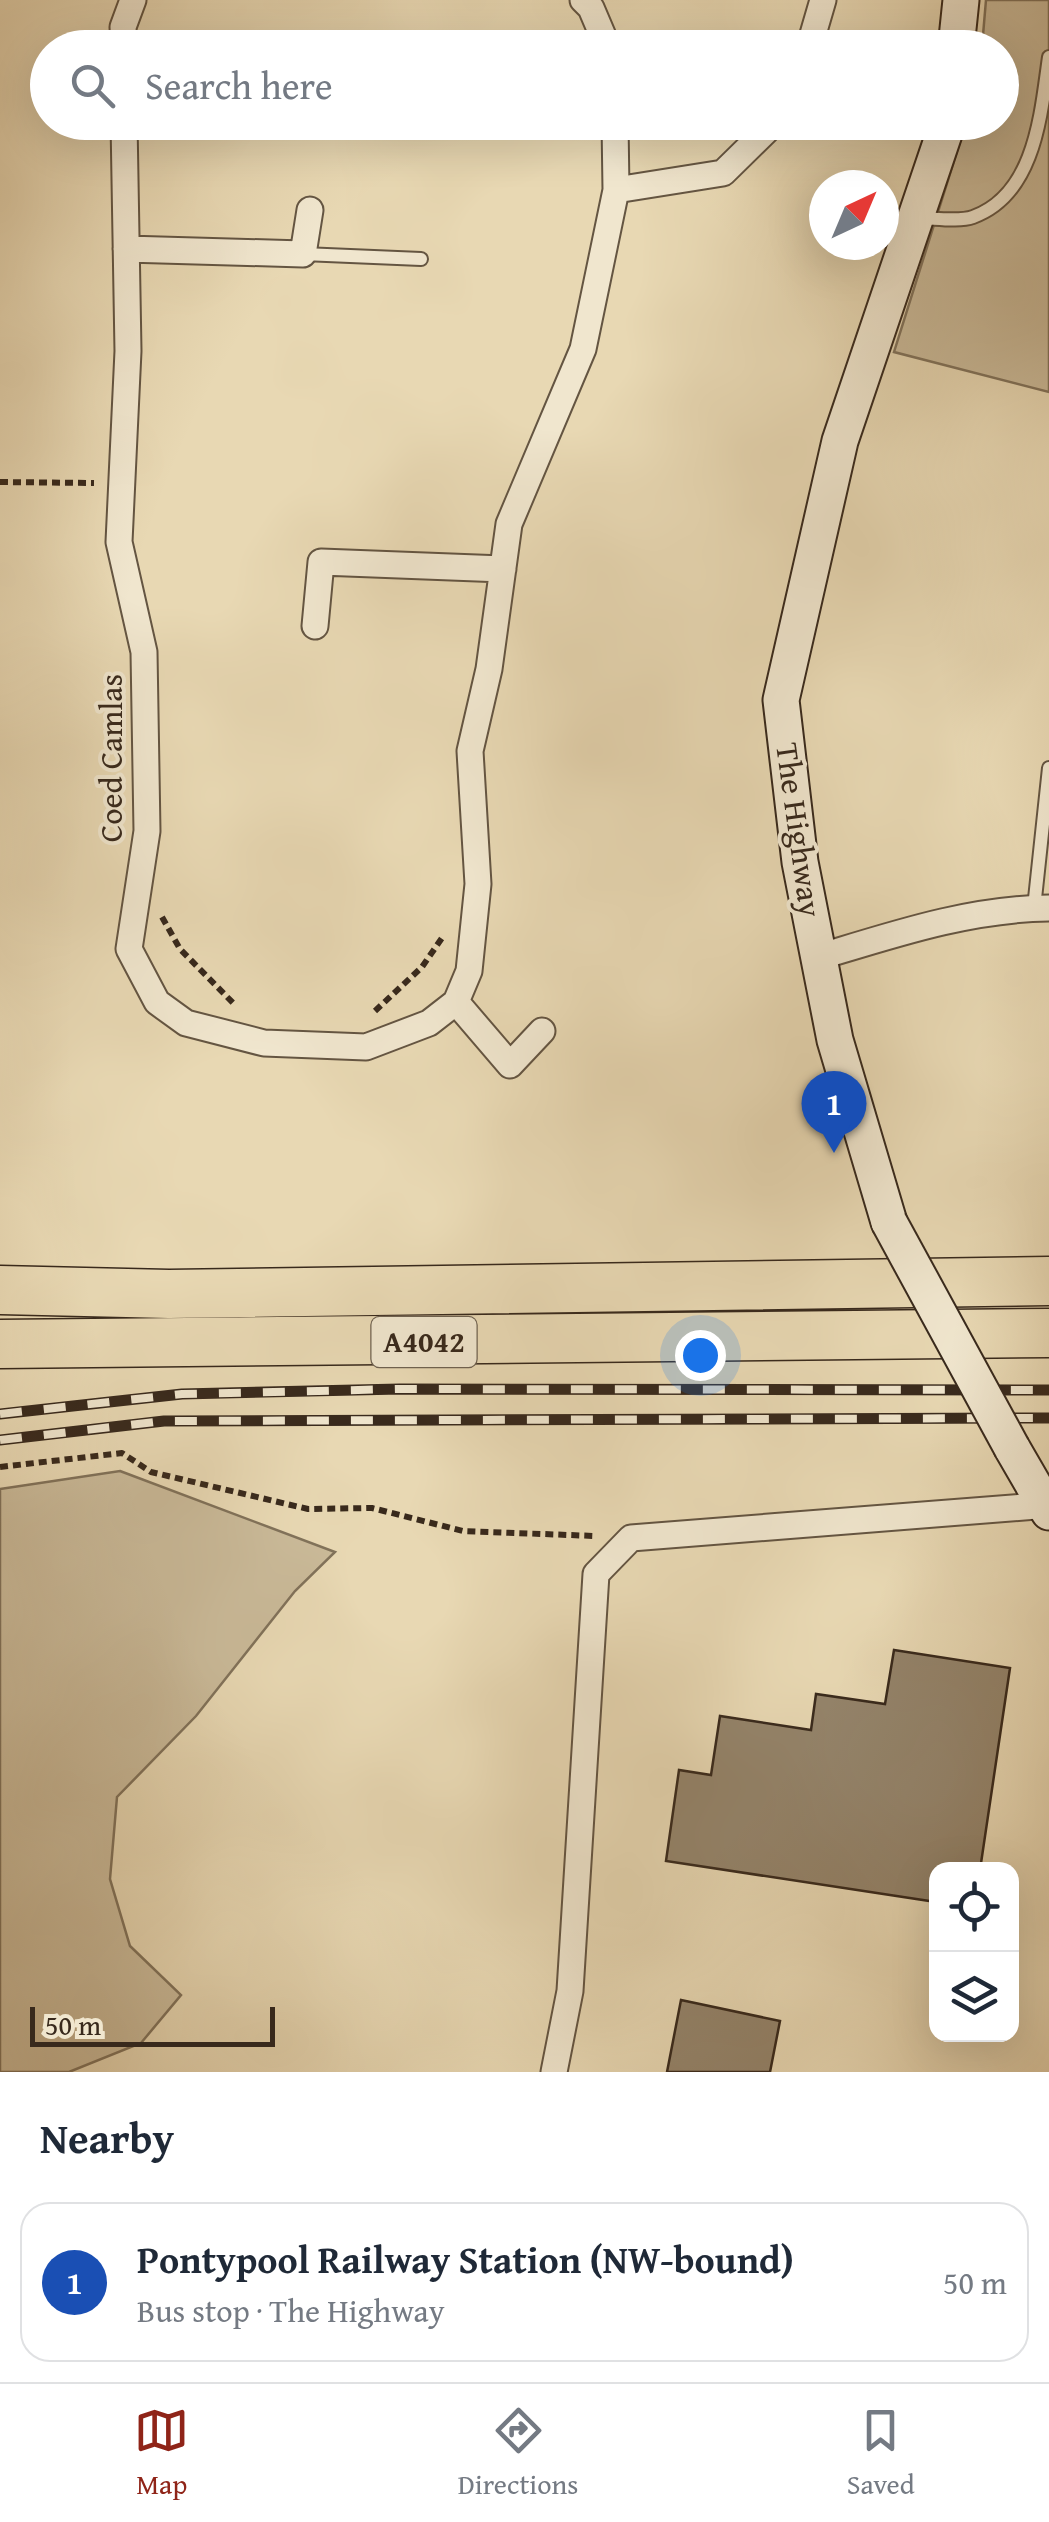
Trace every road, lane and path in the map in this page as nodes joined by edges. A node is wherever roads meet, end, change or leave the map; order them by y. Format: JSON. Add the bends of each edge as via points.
{"nodes":[{"id":1,"x":132,"y":0,"type":"edge"},
{"id":2,"x":582,"y":0,"type":"edge"},
{"id":3,"x":823,"y":0,"type":"edge"},
{"id":4,"x":960,"y":0,"type":"edge"},
{"id":5,"x":124,"y":30,"type":"edge"},
{"id":6,"x":600,"y":30,"type":"edge"},
{"id":7,"x":814,"y":30,"type":"edge"},
{"id":8,"x":958,"y":30,"type":"edge"},
{"id":9,"x":1049,"y":57,"type":"edge"},
{"id":10,"x":124,"y":140,"type":"edge"},
{"id":11,"x":615,"y":140,"type":"edge"},
{"id":12,"x":756,"y":140,"type":"edge"},
{"id":13,"x":943,"y":140,"type":"edge"},
{"id":14,"x":616,"y":190,"type":"junction"},
{"id":15,"x":310,"y":210,"type":"dead end"},
{"id":16,"x":919,"y":218,"type":"junction"},
{"id":17,"x":126,"y":249,"type":"junction"},
{"id":18,"x":302,"y":254,"type":"junction"},
{"id":19,"x":421,"y":259,"type":"dead end"},
{"id":20,"x":0,"y":482,"type":"edge"},
{"id":21,"x":122,"y":484,"type":"junction"},
{"id":22,"x":503,"y":570,"type":"junction"},
{"id":23,"x":314,"y":626,"type":"dead end"},
{"id":24,"x":1049,"y":768,"type":"edge"},
{"id":25,"x":140,"y":876,"type":"junction"},
{"id":26,"x":1042,"y":908,"type":"edge"},
{"id":27,"x":444,"y":934,"type":"dead end"},
{"id":28,"x":819,"y":957,"type":"junction"},
{"id":29,"x":456,"y":1002,"type":"junction"},
{"id":30,"x":542,"y":1032,"type":"dead end"},
{"id":31,"x":284,"y":1044,"type":"junction"},
{"id":32,"x":335,"y":1046,"type":"junction"},
{"id":33,"x":1049,"y":1281,"type":"edge"},
{"id":34,"x":0,"y":1290,"type":"edge"},
{"id":35,"x":1049,"y":1333,"type":"edge"},
{"id":36,"x":0,"y":1344,"type":"edge"},
{"id":37,"x":0,"y":1467,"type":"edge"},
{"id":38,"x":1048,"y":1508,"type":"edge"},
{"id":39,"x":631,"y":1538,"type":"junction"},
{"id":40,"x":554,"y":2072,"type":"edge"}],
"edges":[{"from":1,"to":5,"type":"street"},
{"from":2,"to":6,"type":"street"},
{"from":3,"to":7,"type":"street"},
{"from":4,"to":8,"type":"street"},
{"from":9,"to":16,"type":"lane","via":[[1040,126],[1006,195],[972,218]]},
{"from":10,"to":17,"type":"street","name":"Coed Camlas"},
{"from":11,"to":14,"type":"street"},
{"from":12,"to":14,"type":"street","via":[[722,173]]},
{"from":13,"to":16,"type":"street","name":"The Highway"},
{"from":14,"to":22,"type":"street","via":[[583,348],[510,524]]},
{"from":15,"to":18,"type":"street"},
{"from":16,"to":28,"type":"street","name":"The Highway","via":[[840,442],[781,700]]},
{"from":17,"to":18,"type":"street"},
{"from":17,"to":21,"type":"street","name":"Coed Camlas"},
{"from":18,"to":19,"type":"lane"},
{"from":20,"to":21,"type":"path"},
{"from":21,"to":25,"type":"street","name":"Coed Camlas","via":[[119,542],[144,652],[147,830]]},
{"from":22,"to":23,"type":"street","via":[[321,562]]},
{"from":22,"to":29,"type":"street","via":[[470,751],[478,884],[469,971]]},
{"from":24,"to":26,"type":"lane"},
{"from":25,"to":31,"type":"path","via":[[180,949],[214,988]]},
{"from":25,"to":31,"type":"street","name":"Coed Camlas","via":[[129,948],[157,1002],[186,1022]]},
{"from":26,"to":28,"type":"street","via":[[933,923]]},
{"from":27,"to":32,"type":"path","via":[[422,966]]},
{"from":28,"to":38,"type":"street","name":"The Highway","bridge":true,"via":[[835,1040],[889,1222]]},
{"from":29,"to":30,"type":"street","via":[[510,1065]]},
{"from":29,"to":32,"type":"street","name":"Coed Camlas","via":[[429,1023],[366,1047]]},
{"from":31,"to":32,"type":"street","name":"Coed Camlas"},
{"from":33,"to":34,"type":"highway","number":"A4042","via":[[169,1294]]},
{"from":35,"to":36,"type":"highway","number":"A4042"},
{"from":37,"to":39,"type":"path","via":[[122,1453],[152,1472],[308,1509],[372,1508],[463,1530]]},
{"from":38,"to":39,"type":"street"},
{"from":39,"to":40,"type":"street","via":[[596,1574],[570,1991]]}]}
